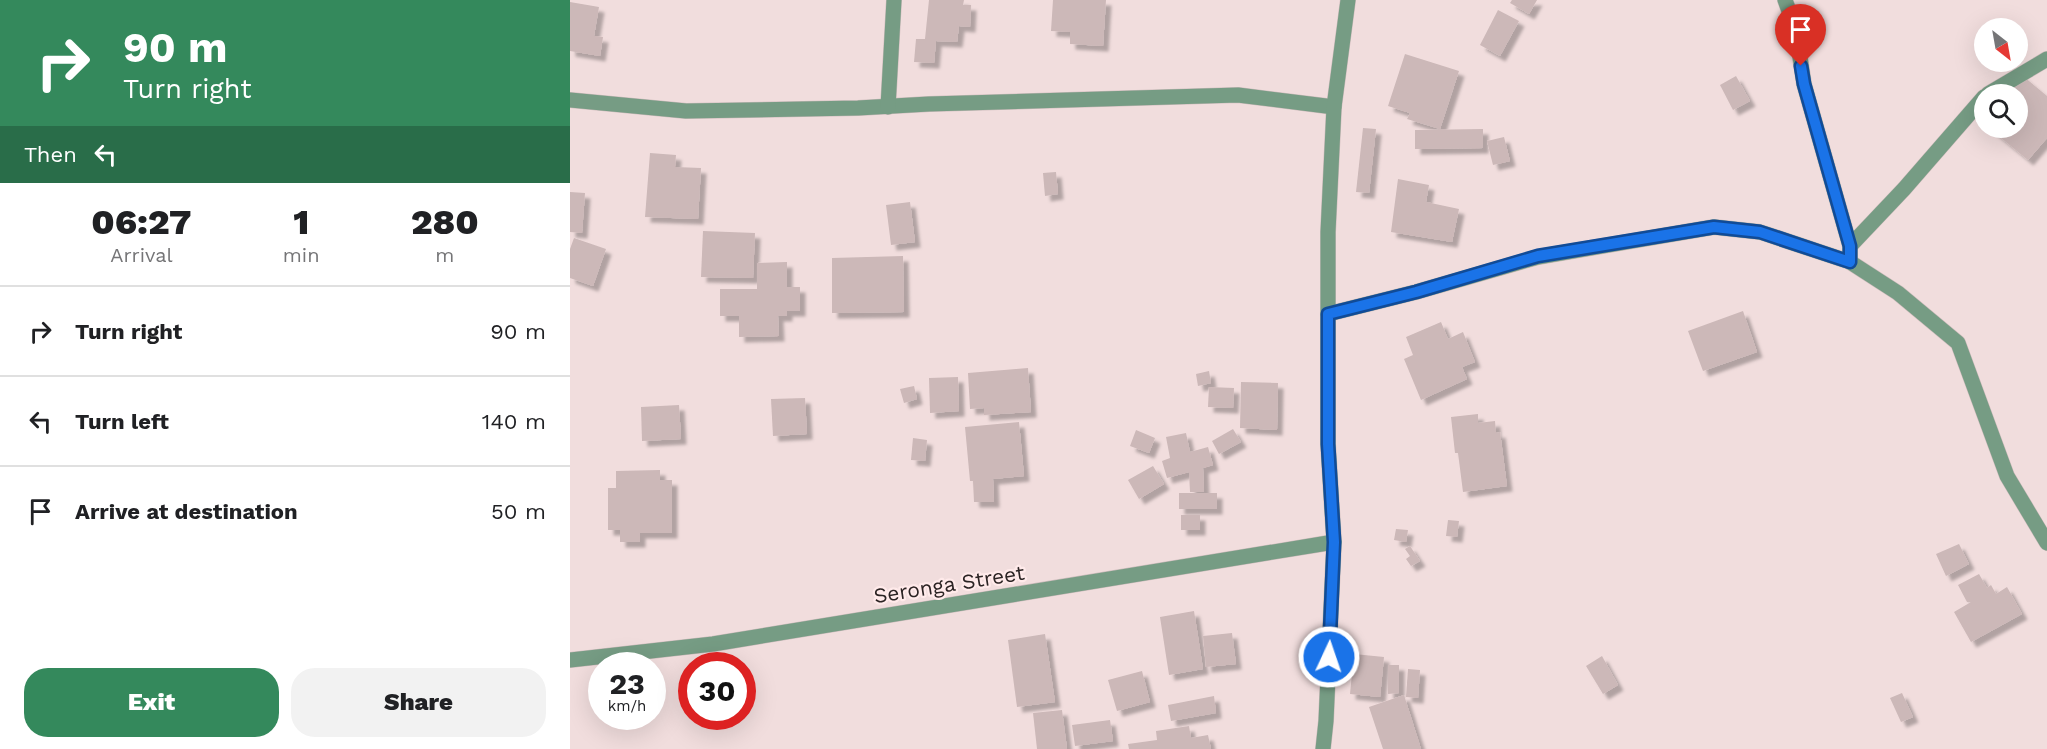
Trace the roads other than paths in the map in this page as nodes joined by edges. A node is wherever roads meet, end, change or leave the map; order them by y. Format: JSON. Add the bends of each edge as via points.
{"nodes":[{"id":1,"x":894,"y":0,"type":"edge"},
{"id":2,"x":1347,"y":0,"type":"edge"},
{"id":3,"x":1785,"y":0,"type":"edge"},
{"id":4,"x":2047,"y":59,"type":"edge"},
{"id":5,"x":2006,"y":84,"type":"edge"},
{"id":6,"x":570,"y":100,"type":"edge"},
{"id":7,"x":888,"y":106,"type":"junction"},
{"id":8,"x":1334,"y":107,"type":"junction"},
{"id":9,"x":1974,"y":110,"type":"edge"},
{"id":10,"x":1850,"y":246,"type":"junction"},
{"id":11,"x":1850,"y":262,"type":"junction"},
{"id":12,"x":1328,"y":314,"type":"junction"},
{"id":13,"x":1334,"y":542,"type":"junction"},
{"id":14,"x":2047,"y":543,"type":"edge"},
{"id":15,"x":570,"y":660,"type":"edge"},
{"id":16,"x":1323,"y":749,"type":"edge"}],
"edges":[{"from":1,"to":7,"type":"street"},
{"from":2,"to":8,"type":"street"},
{"from":3,"to":10,"type":"street","via":[[1796,30],[1804,84]]},
{"from":4,"to":5,"type":"street"},
{"from":6,"to":7,"type":"street","via":[[686,111]]},
{"from":7,"to":8,"type":"street","via":[[1238,95]]},
{"from":8,"to":12,"type":"street"},
{"from":9,"to":10,"type":"street"},
{"from":10,"to":11,"type":"street"},
{"from":11,"to":12,"type":"street","via":[[1760,232],[1714,227],[1538,256]]},
{"from":11,"to":14,"type":"street","via":[[1898,293],[1958,343],[2007,476]]},
{"from":12,"to":13,"type":"street","via":[[1328,444]]},
{"from":13,"to":15,"type":"street","name":"Seronga Street","via":[[713,644]]},
{"from":13,"to":16,"type":"street"}]}
